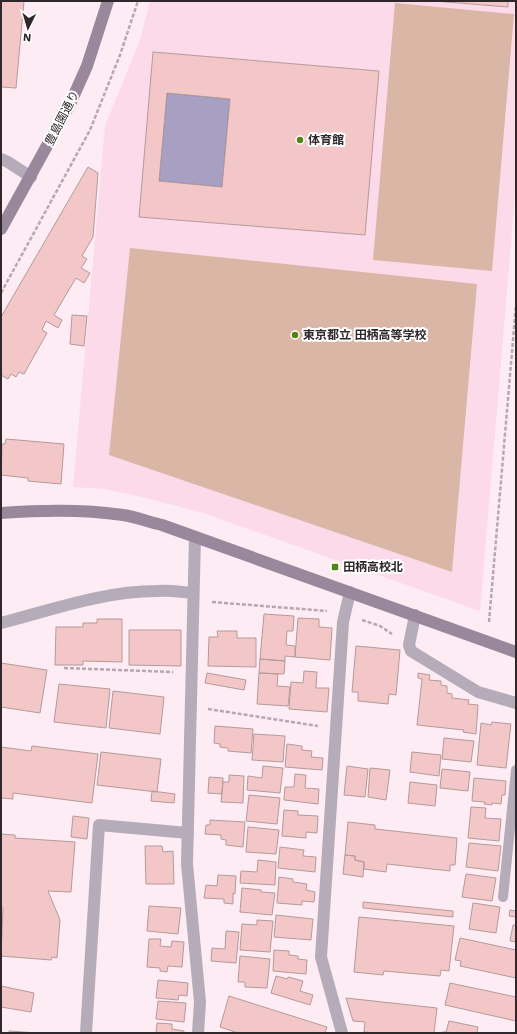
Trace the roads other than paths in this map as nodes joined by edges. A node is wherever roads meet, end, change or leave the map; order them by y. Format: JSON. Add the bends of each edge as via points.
{"nodes":[{"id":1,"x":108,"y":1,"type":"edge"},
{"id":2,"x":3,"y":163,"type":"edge"},
{"id":3,"x":31,"y":176,"type":"junction"},
{"id":4,"x":1,"y":229,"type":"edge"},
{"id":5,"x":1,"y":514,"type":"edge"},
{"id":6,"x":194,"y":537,"type":"junction"},
{"id":7,"x":350,"y":592,"type":"junction"},
{"id":8,"x":193,"y":597,"type":"junction"},
{"id":9,"x":415,"y":615,"type":"junction"},
{"id":10,"x":1,"y":623,"type":"edge"},
{"id":11,"x":516,"y":652,"type":"edge"},
{"id":12,"x":516,"y":703,"type":"edge"},
{"id":13,"x":516,"y":770,"type":"edge"},
{"id":14,"x":188,"y":833,"type":"junction"},
{"id":15,"x":503,"y":897,"type":"dead end"},
{"id":16,"x":86,"y":1033,"type":"edge"},
{"id":17,"x":198,"y":1033,"type":"edge"},
{"id":18,"x":342,"y":1033,"type":"edge"}],
"edges":[{"from":1,"to":3,"type":"street","name":"豊島園通り","via":[[87,66],[70,104]]},
{"from":2,"to":3,"type":"street"},
{"from":3,"to":4,"type":"street","name":"豊島園通り"},
{"from":5,"to":6,"type":"street","via":[[72,511],[124,515]]},
{"from":6,"to":7,"type":"street"},
{"from":6,"to":8,"type":"street"},
{"from":7,"to":9,"type":"street"},
{"from":7,"to":18,"type":"street","via":[[343,622],[321,957]]},
{"from":8,"to":10,"type":"street","via":[[157,591],[122,594]]},
{"from":8,"to":14,"type":"street"},
{"from":9,"to":11,"type":"street"},
{"from":9,"to":12,"type":"street","via":[[409,645],[411,651],[478,692]]},
{"from":13,"to":15,"type":"lane"},
{"from":14,"to":16,"type":"street","via":[[99,825]]},
{"from":14,"to":17,"type":"street","via":[[187,864],[200,1002]]}]}
